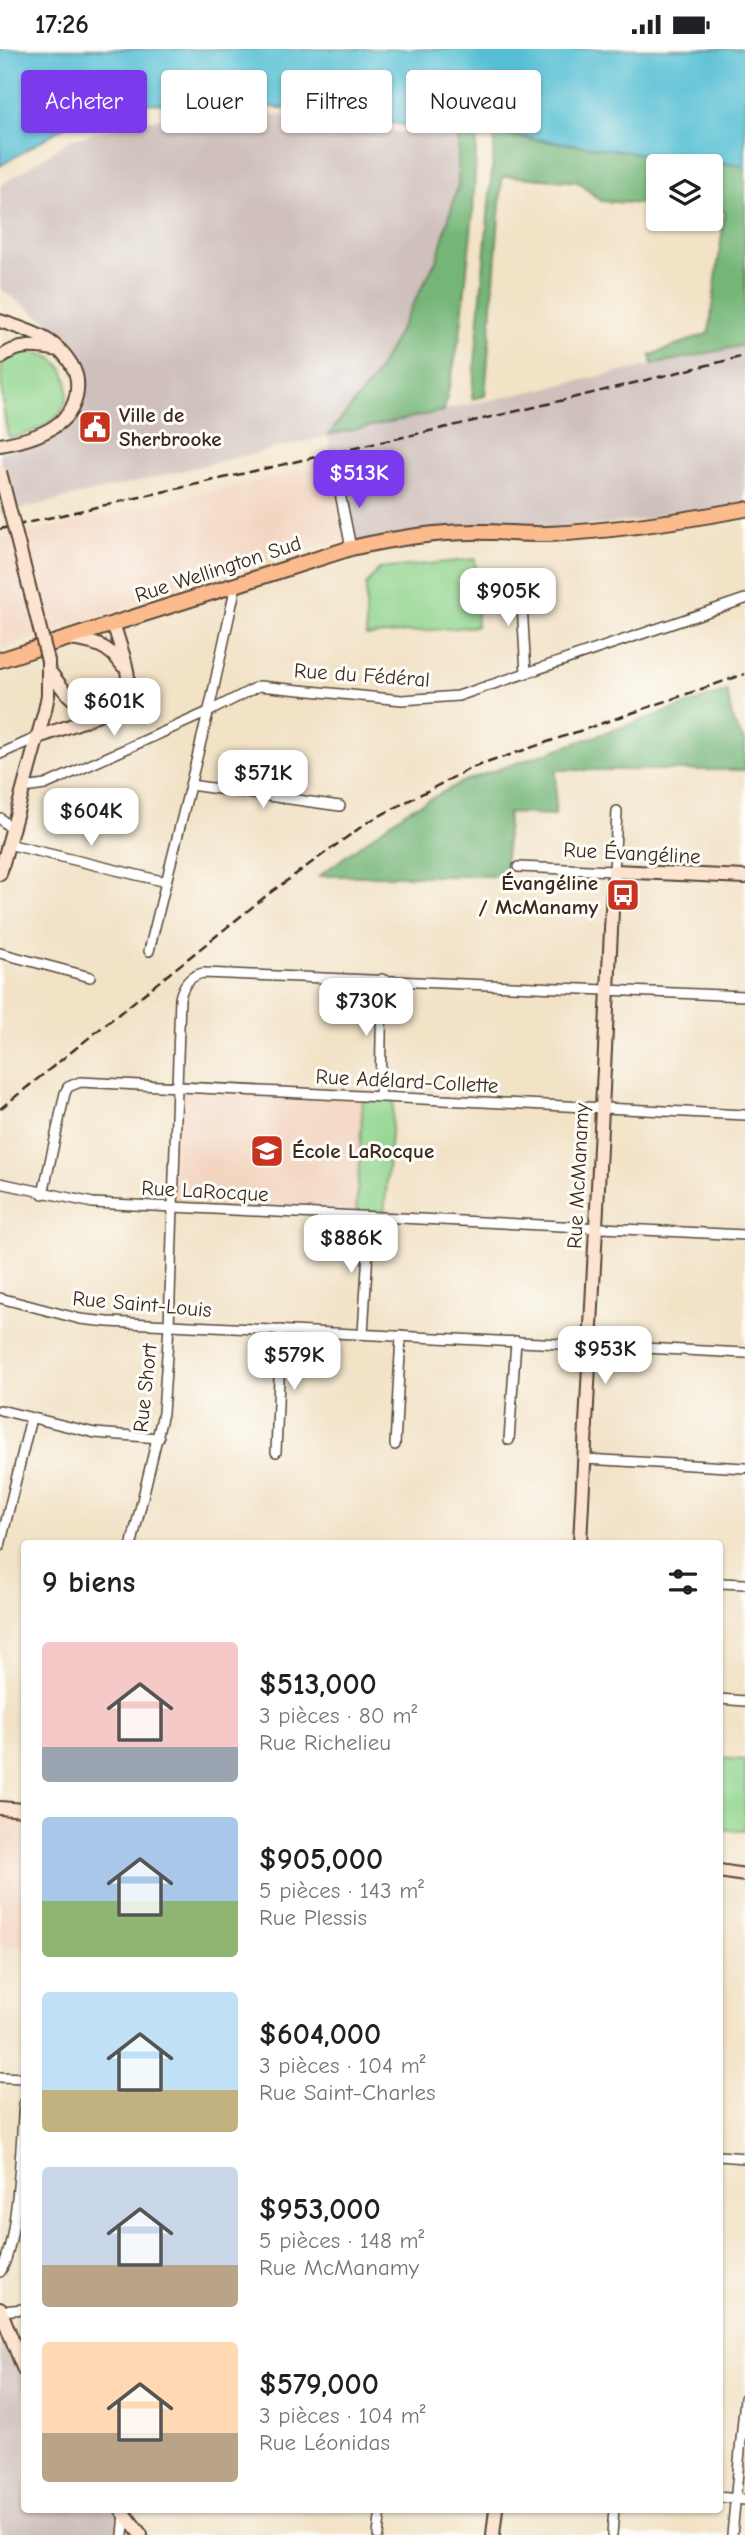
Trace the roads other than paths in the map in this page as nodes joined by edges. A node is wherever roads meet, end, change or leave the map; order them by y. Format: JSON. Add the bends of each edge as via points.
{"nodes":[{"id":1,"x":0,"y":321,"type":"edge"},
{"id":2,"x":59,"y":350,"type":"junction"},
{"id":3,"x":0,"y":358,"type":"edge"},
{"id":4,"x":0,"y":445,"type":"edge"},
{"id":5,"x":0,"y":473,"type":"edge"},
{"id":6,"x":340,"y":488,"type":"dead end"},
{"id":7,"x":745,"y":509,"type":"edge"},
{"id":8,"x":351,"y":548,"type":"junction"},
{"id":9,"x":236,"y":585,"type":"junction"},
{"id":10,"x":745,"y":599,"type":"edge"},
{"id":11,"x":472,"y":601,"type":"dead end"},
{"id":12,"x":114,"y":625,"type":"junction"},
{"id":13,"x":69,"y":639,"type":"junction"},
{"id":14,"x":0,"y":660,"type":"edge"},
{"id":15,"x":49,"y":666,"type":"junction"},
{"id":16,"x":127,"y":672,"type":"junction"},
{"id":17,"x":526,"y":674,"type":"junction"},
{"id":18,"x":106,"y":711,"type":"junction"},
{"id":19,"x":208,"y":712,"type":"junction"},
{"id":20,"x":38,"y":737,"type":"junction"},
{"id":21,"x":0,"y":754,"type":"edge"},
{"id":22,"x":190,"y":785,"type":"junction"},
{"id":23,"x":24,"y":788,"type":"junction"},
{"id":24,"x":340,"y":806,"type":"dead end"},
{"id":25,"x":617,"y":811,"type":"dead end"},
{"id":26,"x":0,"y":818,"type":"edge"},
{"id":27,"x":12,"y":830,"type":"junction"},
{"id":28,"x":8,"y":843,"type":"junction"},
{"id":29,"x":518,"y":867,"type":"dead end"},
{"id":30,"x":614,"y":871,"type":"junction"},
{"id":31,"x":0,"y":874,"type":"edge"},
{"id":32,"x":745,"y":877,"type":"edge"},
{"id":33,"x":166,"y":882,"type":"junction"},
{"id":34,"x":149,"y":951,"type":"dead end"},
{"id":35,"x":0,"y":953,"type":"edge"},
{"id":36,"x":90,"y":977,"type":"dead end"},
{"id":37,"x":382,"y":979,"type":"junction"},
{"id":38,"x":606,"y":990,"type":"junction"},
{"id":39,"x":745,"y":996,"type":"edge"},
{"id":40,"x":178,"y":1087,"type":"junction"},
{"id":41,"x":380,"y":1097,"type":"junction"},
{"id":42,"x":601,"y":1109,"type":"junction"},
{"id":43,"x":745,"y":1115,"type":"edge"},
{"id":44,"x":0,"y":1183,"type":"edge"},
{"id":45,"x":43,"y":1194,"type":"junction"},
{"id":46,"x":173,"y":1207,"type":"junction"},
{"id":47,"x":370,"y":1217,"type":"junction"},
{"id":48,"x":595,"y":1226,"type":"junction"},
{"id":49,"x":745,"y":1235,"type":"edge"},
{"id":50,"x":0,"y":1298,"type":"edge"},
{"id":51,"x":169,"y":1326,"type":"junction"},
{"id":52,"x":281,"y":1331,"type":"junction"},
{"id":53,"x":363,"y":1334,"type":"junction"},
{"id":54,"x":401,"y":1336,"type":"junction"},
{"id":55,"x":516,"y":1341,"type":"junction"},
{"id":56,"x":590,"y":1345,"type":"junction"},
{"id":57,"x":745,"y":1353,"type":"edge"},
{"id":58,"x":0,"y":1410,"type":"edge"},
{"id":59,"x":31,"y":1418,"type":"junction"},
{"id":60,"x":159,"y":1438,"type":"junction"},
{"id":61,"x":509,"y":1440,"type":"dead end"},
{"id":62,"x":394,"y":1445,"type":"dead end"},
{"id":63,"x":276,"y":1452,"type":"dead end"},
{"id":64,"x":585,"y":1459,"type":"junction"},
{"id":65,"x":745,"y":1468,"type":"edge"},
{"id":66,"x":2,"y":1525,"type":"edge"},
{"id":67,"x":133,"y":1540,"type":"edge"},
{"id":68,"x":580,"y":1540,"type":"edge"},
{"id":69,"x":0,"y":1546,"type":"edge"},
{"id":70,"x":723,"y":1583,"type":"edge"},
{"id":71,"x":745,"y":1584,"type":"edge"},
{"id":72,"x":723,"y":1699,"type":"edge"},
{"id":73,"x":745,"y":1701,"type":"edge"},
{"id":74,"x":0,"y":1808,"type":"edge"},
{"id":75,"x":21,"y":1810,"type":"edge"},
{"id":76,"x":723,"y":1872,"type":"edge"},
{"id":77,"x":745,"y":1875,"type":"edge"},
{"id":78,"x":0,"y":2077,"type":"edge"},
{"id":79,"x":21,"y":2078,"type":"edge"},
{"id":80,"x":723,"y":2156,"type":"edge"},
{"id":81,"x":745,"y":2158,"type":"edge"},
{"id":82,"x":21,"y":2172,"type":"edge"},
{"id":83,"x":20,"y":2195,"type":"edge"},
{"id":84,"x":4,"y":2257,"type":"edge"},
{"id":85,"x":0,"y":2272,"type":"edge"},
{"id":86,"x":21,"y":2309,"type":"edge"},
{"id":87,"x":0,"y":2310,"type":"edge"},
{"id":88,"x":21,"y":2362,"type":"edge"},
{"id":89,"x":745,"y":2398,"type":"edge"},
{"id":90,"x":740,"y":2500,"type":"edge"},
{"id":91,"x":381,"y":2513,"type":"edge"},
{"id":92,"x":496,"y":2513,"type":"edge"},
{"id":93,"x":614,"y":2513,"type":"edge"},
{"id":94,"x":125,"y":2514,"type":"edge"},
{"id":95,"x":124,"y":2535,"type":"edge"},
{"id":96,"x":141,"y":2535,"type":"edge"},
{"id":97,"x":378,"y":2535,"type":"edge"},
{"id":98,"x":493,"y":2535,"type":"edge"},
{"id":99,"x":612,"y":2535,"type":"edge"},
{"id":100,"x":732,"y":2535,"type":"edge"}],
"edges":[{"from":1,"to":2,"type":"main road","via":[[48,340]]},
{"from":2,"to":3,"type":"main road","via":[[28,346]]},
{"from":2,"to":4,"type":"main road","via":[[76,374],[72,410],[45,432]]},
{"from":5,"to":15,"type":"main road","bridge":true},
{"from":6,"to":8,"type":"street"},
{"from":7,"to":8,"type":"main road","name":"Rue Wellington Sud","via":[[593,531],[450,533],[399,537]]},
{"from":8,"to":9,"type":"main road","name":"Rue Wellington Sud"},
{"from":9,"to":12,"type":"main road","name":"Rue Wellington Sud"},
{"from":9,"to":19,"type":"street"},
{"from":10,"to":17,"type":"street","name":"Rue du Fédéral"},
{"from":11,"to":17,"type":"street","via":[[522,604]]},
{"from":12,"to":13,"type":"main road","name":"Rue Wellington Sud"},
{"from":12,"to":16,"type":"main road"},
{"from":13,"to":14,"type":"main road","name":"Rue Wellington Sud"},
{"from":13,"to":16,"type":"main road","via":[[96,642],[109,649]]},
{"from":15,"to":18,"type":"main road","via":[[75,701]]},
{"from":15,"to":20,"type":"main road"},
{"from":16,"to":18,"type":"main road","via":[[123,697]]},
{"from":17,"to":19,"type":"street","name":"Rue du Fédéral","via":[[458,695],[421,699],[259,686]]},
{"from":18,"to":20,"type":"main road"},
{"from":19,"to":22,"type":"street"},
{"from":19,"to":23,"type":"street","name":"Rue du Fédéral","via":[[45,785]]},
{"from":20,"to":21,"type":"street"},
{"from":20,"to":23,"type":"main road"},
{"from":22,"to":24,"type":"street"},
{"from":22,"to":33,"type":"street"},
{"from":23,"to":27,"type":"main road"},
{"from":25,"to":30,"type":"street","name":"Rue McManamy"},
{"from":26,"to":27,"type":"street"},
{"from":27,"to":28,"type":"main road"},
{"from":28,"to":31,"type":"main road"},
{"from":28,"to":33,"type":"street"},
{"from":29,"to":30,"type":"street","name":"Rue Évangéline"},
{"from":30,"to":32,"type":"main road","name":"Rue Évangéline"},
{"from":30,"to":38,"type":"main road","name":"Rue McManamy"},
{"from":33,"to":34,"type":"street"},
{"from":35,"to":36,"type":"street"},
{"from":37,"to":38,"type":"street"},
{"from":37,"to":40,"type":"street","name":"Rue Short","via":[[195,974],[180,998]]},
{"from":37,"to":41,"type":"street"},
{"from":38,"to":39,"type":"street"},
{"from":38,"to":42,"type":"main road","name":"Rue McManamy"},
{"from":40,"to":41,"type":"street","name":"Rue Adélard-Collette"},
{"from":40,"to":45,"type":"street","name":"Rue Adélard-Collette","via":[[80,1083],[68,1087]]},
{"from":40,"to":46,"type":"street","name":"Rue Short"},
{"from":41,"to":42,"type":"street","name":"Rue Adélard-Collette"},
{"from":42,"to":43,"type":"street","name":"Rue Adélard-Collette"},
{"from":42,"to":48,"type":"main road","name":"Rue McManamy"},
{"from":44,"to":45,"type":"street","name":"Rue LaRocque"},
{"from":45,"to":46,"type":"street","name":"Rue LaRocque","via":[[93,1203]]},
{"from":46,"to":47,"type":"street","name":"Rue LaRocque"},
{"from":46,"to":51,"type":"street","name":"Rue Short"},
{"from":47,"to":48,"type":"street","name":"Rue LaRocque"},
{"from":47,"to":53,"type":"street"},
{"from":48,"to":49,"type":"street","name":"Rue LaRocque"},
{"from":48,"to":56,"type":"main road","name":"Rue McManamy"},
{"from":50,"to":51,"type":"street","name":"Rue Saint-Louis","via":[[80,1319]]},
{"from":51,"to":52,"type":"street","name":"Rue Saint-Louis"},
{"from":51,"to":60,"type":"street","name":"Rue Short"},
{"from":52,"to":53,"type":"street","name":"Rue Saint-Louis"},
{"from":52,"to":63,"type":"street"},
{"from":53,"to":54,"type":"street","name":"Rue Saint-Louis"},
{"from":54,"to":55,"type":"street","name":"Rue Saint-Louis"},
{"from":54,"to":62,"type":"street"},
{"from":55,"to":56,"type":"street","name":"Rue Saint-Louis"},
{"from":55,"to":61,"type":"street"},
{"from":56,"to":57,"type":"street","name":"Rue Saint-Louis"},
{"from":56,"to":64,"type":"main road","name":"Rue McManamy"},
{"from":58,"to":59,"type":"street"},
{"from":59,"to":60,"type":"street","via":[[95,1433]]},
{"from":59,"to":66,"type":"street"},
{"from":60,"to":67,"type":"street","name":"Rue Short"},
{"from":64,"to":65,"type":"street"},
{"from":64,"to":68,"type":"main road","name":"Rue McManamy"},
{"from":66,"to":69,"type":"street"},
{"from":70,"to":71,"type":"street"},
{"from":72,"to":73,"type":"street"},
{"from":74,"to":75,"type":"main road"},
{"from":76,"to":77,"type":"main road"},
{"from":78,"to":79,"type":"street"},
{"from":80,"to":81,"type":"street"},
{"from":82,"to":83,"type":"street"},
{"from":83,"to":84,"type":"street"},
{"from":84,"to":85,"type":"street"},
{"from":86,"to":87,"type":"street"},
{"from":87,"to":88,"type":"main road"},
{"from":89,"to":90,"type":"street"},
{"from":90,"to":100,"type":"street"},
{"from":91,"to":97,"type":"street"},
{"from":92,"to":98,"type":"main road"},
{"from":93,"to":99,"type":"street"},
{"from":94,"to":95,"type":"street"},
{"from":94,"to":96,"type":"main road"}]}
